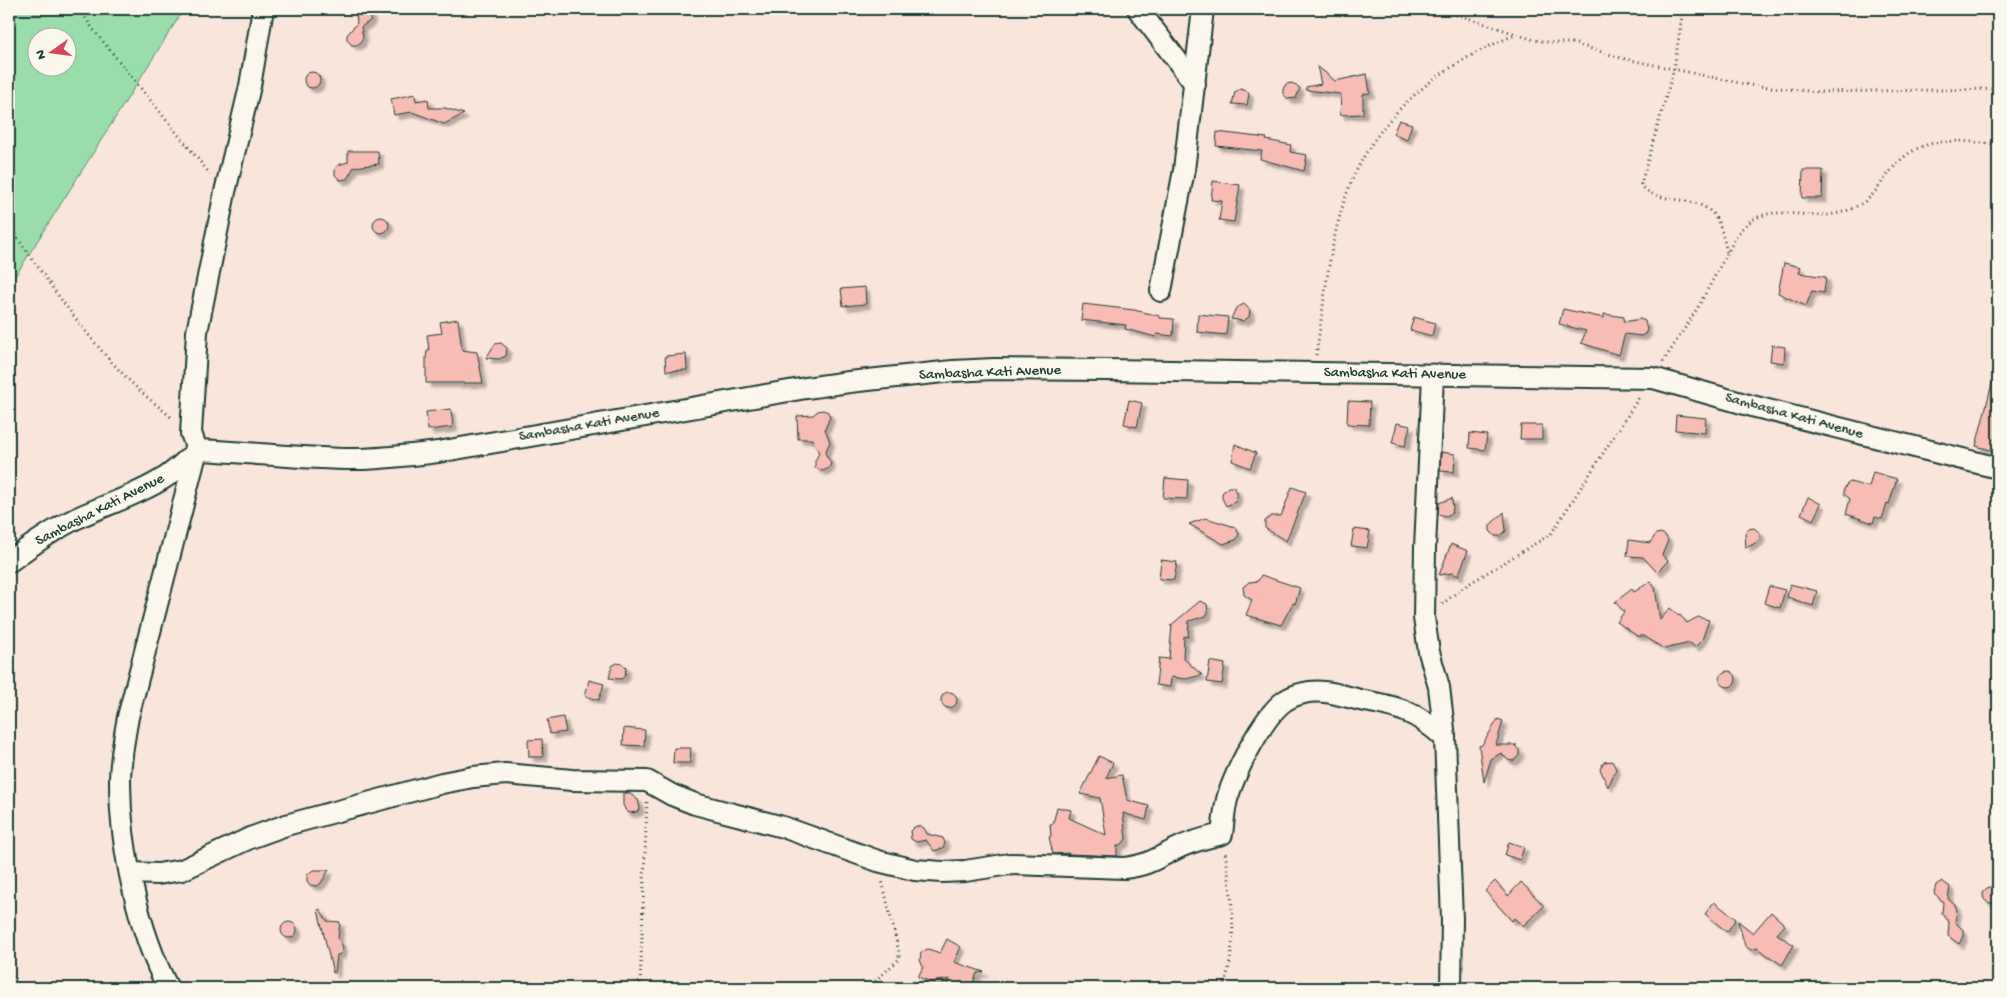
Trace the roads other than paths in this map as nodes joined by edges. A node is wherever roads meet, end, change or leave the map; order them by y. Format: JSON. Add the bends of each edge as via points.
{"nodes":[{"id":1,"x":263,"y":9,"type":"edge"},
{"id":2,"x":1138,"y":9,"type":"edge"},
{"id":3,"x":1204,"y":9,"type":"edge"},
{"id":4,"x":1195,"y":84,"type":"junction"},
{"id":5,"x":1160,"y":292,"type":"dead end"},
{"id":6,"x":1433,"y":376,"type":"junction"},
{"id":7,"x":194,"y":442,"type":"junction"},
{"id":8,"x":1998,"y":468,"type":"edge"},
{"id":9,"x":9,"y":562,"type":"edge"},
{"id":10,"x":1445,"y":738,"type":"junction"},
{"id":11,"x":130,"y":873,"type":"junction"},
{"id":12,"x":168,"y":988,"type":"edge"},
{"id":13,"x":1451,"y":988,"type":"edge"}],
"edges":[{"from":1,"to":7,"type":"street","via":[[250,86],[197,332]]},
{"from":2,"to":4,"type":"street"},
{"from":3,"to":4,"type":"street"},
{"from":4,"to":5,"type":"street","via":[[1184,170]]},
{"from":6,"to":7,"type":"street","name":"Sambasha Kati Avenue","via":[[953,371],[806,388],[398,457],[319,458],[248,452]]},
{"from":6,"to":8,"type":"street","name":"Sambasha Kati Avenue","via":[[1653,378]]},
{"from":6,"to":10,"type":"street","via":[[1424,618],[1439,687]]},
{"from":7,"to":9,"type":"street","name":"Sambasha Kati Avenue","via":[[177,469],[162,480],[75,519]]},
{"from":7,"to":11,"type":"street","via":[[122,752],[122,816]]},
{"from":10,"to":11,"type":"street","via":[[1410,712],[1389,706],[1326,693],[1306,692],[1286,700],[1273,712],[1240,765],[1227,797],[1222,834],[1194,841],[1141,866],[1124,868],[1010,864],[965,871],[914,870],[878,861],[783,827],[694,804],[647,781],[572,780],[506,774],[473,776],[433,785],[286,825],[182,870],[158,874]]},
{"from":10,"to":13,"type":"street","via":[[1452,918]]},
{"from":11,"to":12,"type":"street","via":[[140,919]]}]}
